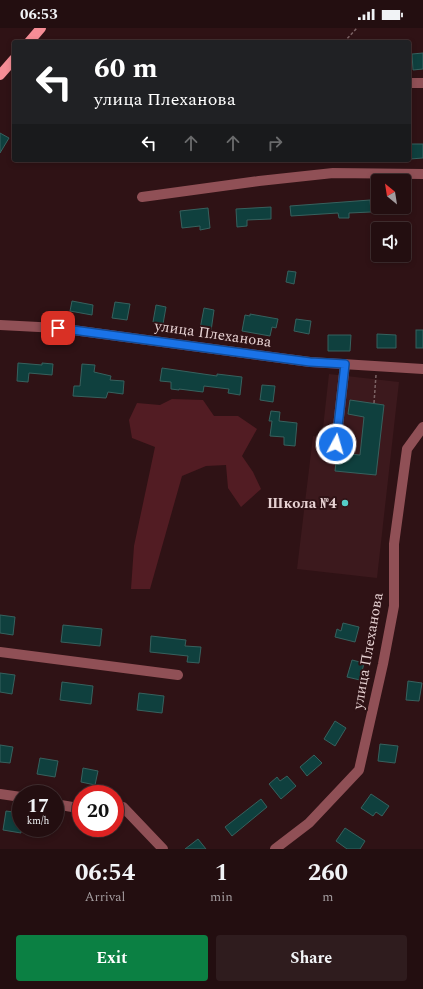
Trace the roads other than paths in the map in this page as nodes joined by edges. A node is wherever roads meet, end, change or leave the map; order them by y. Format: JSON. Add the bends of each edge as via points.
{"nodes":[{"id":1,"x":41,"y":28,"type":"edge"},
{"id":2,"x":31,"y":40,"type":"edge"},
{"id":3,"x":12,"y":61,"type":"edge"},
{"id":4,"x":0,"y":75,"type":"edge"},
{"id":5,"x":411,"y":83,"type":"edge"},
{"id":6,"x":423,"y":83,"type":"edge"},
{"id":7,"x":423,"y":174,"type":"edge"},
{"id":8,"x":142,"y":198,"type":"dead end"},
{"id":9,"x":0,"y":325,"type":"edge"},
{"id":10,"x":345,"y":364,"type":"junction"},
{"id":11,"x":423,"y":369,"type":"edge"},
{"id":12,"x":423,"y":427,"type":"edge"},
{"id":13,"x":336,"y":444,"type":"dead end"},
{"id":14,"x":0,"y":652,"type":"edge"},
{"id":15,"x":178,"y":675,"type":"dead end"},
{"id":16,"x":0,"y":794,"type":"edge"},
{"id":17,"x":12,"y":796,"type":"edge"},
{"id":18,"x":124,"y":808,"type":"edge"},
{"id":19,"x":163,"y":849,"type":"edge"},
{"id":20,"x":275,"y":849,"type":"edge"}],
"edges":[{"from":1,"to":2,"type":"main road"},
{"from":3,"to":4,"type":"main road"},
{"from":5,"to":6,"type":"street"},
{"from":7,"to":8,"type":"street","via":[[333,173]]},
{"from":9,"to":10,"type":"street","name":"улица Плеханова","via":[[58,328],[310,362]]},
{"from":10,"to":11,"type":"street","name":"улица Плеханова"},
{"from":10,"to":13,"type":"street"},
{"from":12,"to":20,"type":"street","name":"улица Плеханова","via":[[407,449],[394,544],[394,606],[359,770],[309,823]]},
{"from":14,"to":15,"type":"street"},
{"from":16,"to":17,"type":"street"},
{"from":18,"to":19,"type":"street"}]}
